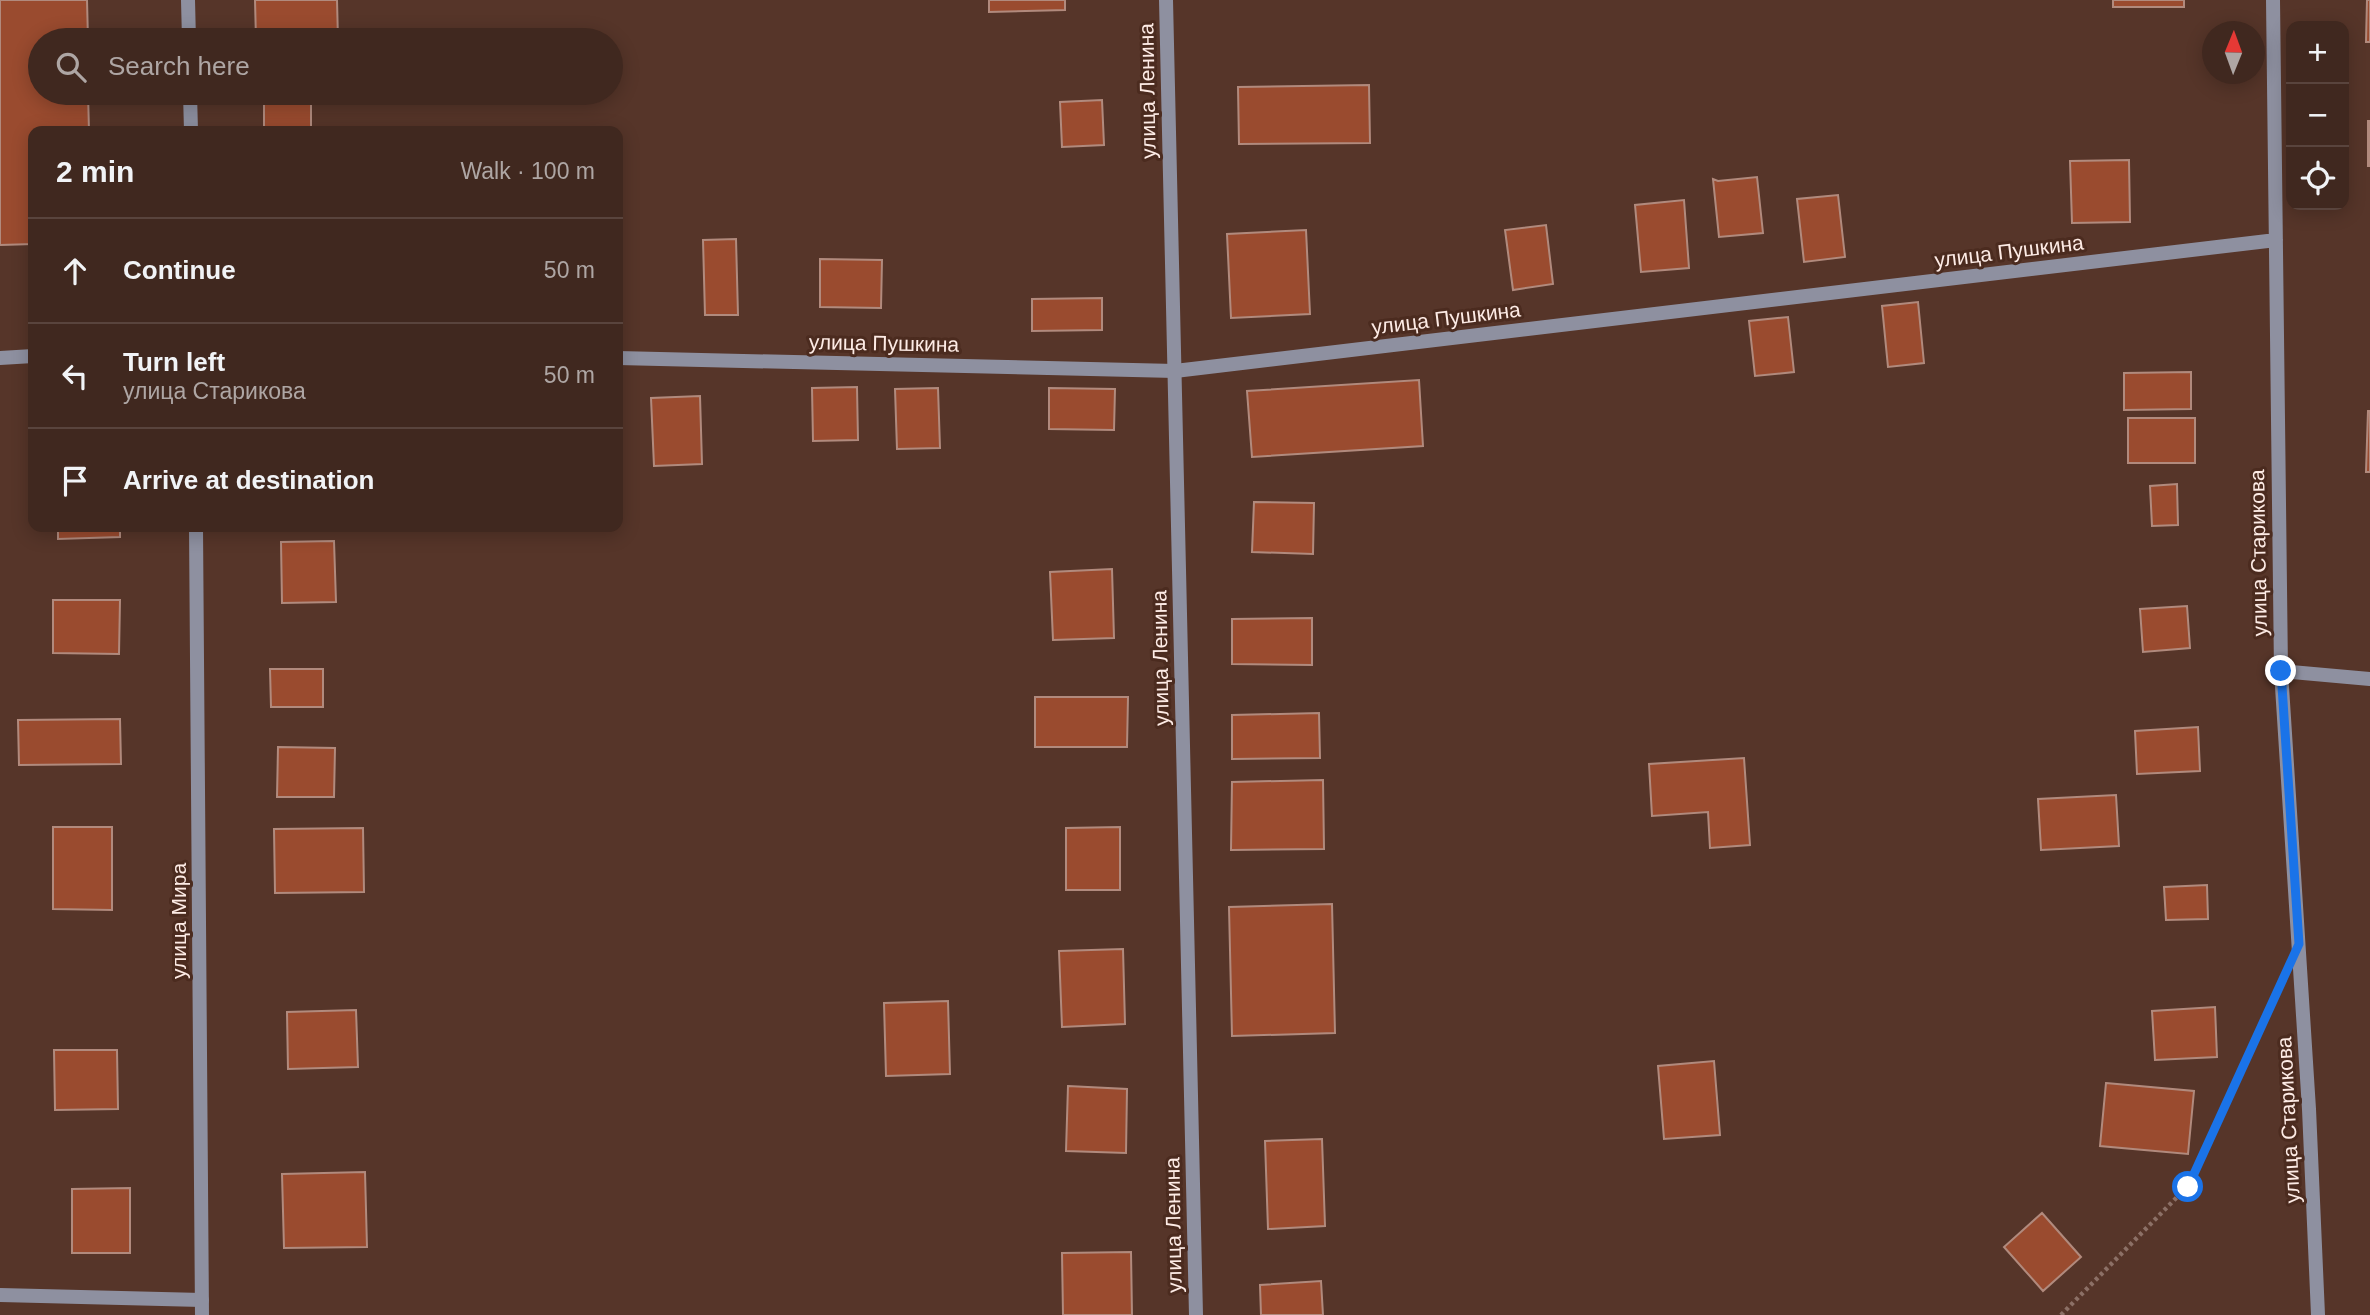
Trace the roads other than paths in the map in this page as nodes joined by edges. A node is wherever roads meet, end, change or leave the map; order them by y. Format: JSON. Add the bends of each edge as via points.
{"nodes":[{"id":1,"x":188,"y":0,"type":"edge"},
{"id":2,"x":1166,"y":0,"type":"edge"},
{"id":3,"x":2273,"y":0,"type":"edge"},
{"id":4,"x":189,"y":28,"type":"edge"},
{"id":5,"x":190,"y":105,"type":"edge"},
{"id":6,"x":191,"y":126,"type":"edge"},
{"id":7,"x":2276,"y":240,"type":"junction"},
{"id":8,"x":28,"y":356,"type":"edge"},
{"id":9,"x":0,"y":358,"type":"edge"},
{"id":10,"x":623,"y":358,"type":"edge"},
{"id":11,"x":1175,"y":371,"type":"junction"},
{"id":12,"x":196,"y":532,"type":"edge"},
{"id":13,"x":2281,"y":671,"type":"junction"},
{"id":14,"x":2370,"y":679,"type":"edge"},
{"id":15,"x":0,"y":1295,"type":"edge"},
{"id":16,"x":202,"y":1308,"type":"edge"},
{"id":17,"x":1196,"y":1315,"type":"edge"},
{"id":18,"x":2318,"y":1315,"type":"edge"}],
"edges":[{"from":1,"to":4,"type":"street"},
{"from":2,"to":11,"type":"street","name":"улица Ленина"},
{"from":3,"to":7,"type":"street","name":"улица Старикова"},
{"from":5,"to":6,"type":"street"},
{"from":7,"to":11,"type":"street","name":"улица Пушкина"},
{"from":7,"to":13,"type":"street","name":"улица Старикова"},
{"from":8,"to":9,"type":"street"},
{"from":10,"to":11,"type":"street","name":"улица Пушкина"},
{"from":11,"to":17,"type":"street","name":"улица Ленина"},
{"from":12,"to":16,"type":"street","name":"улица Мира"},
{"from":13,"to":14,"type":"street"},
{"from":13,"to":18,"type":"street","name":"улица Старикова"},
{"from":15,"to":16,"type":"street"}]}
